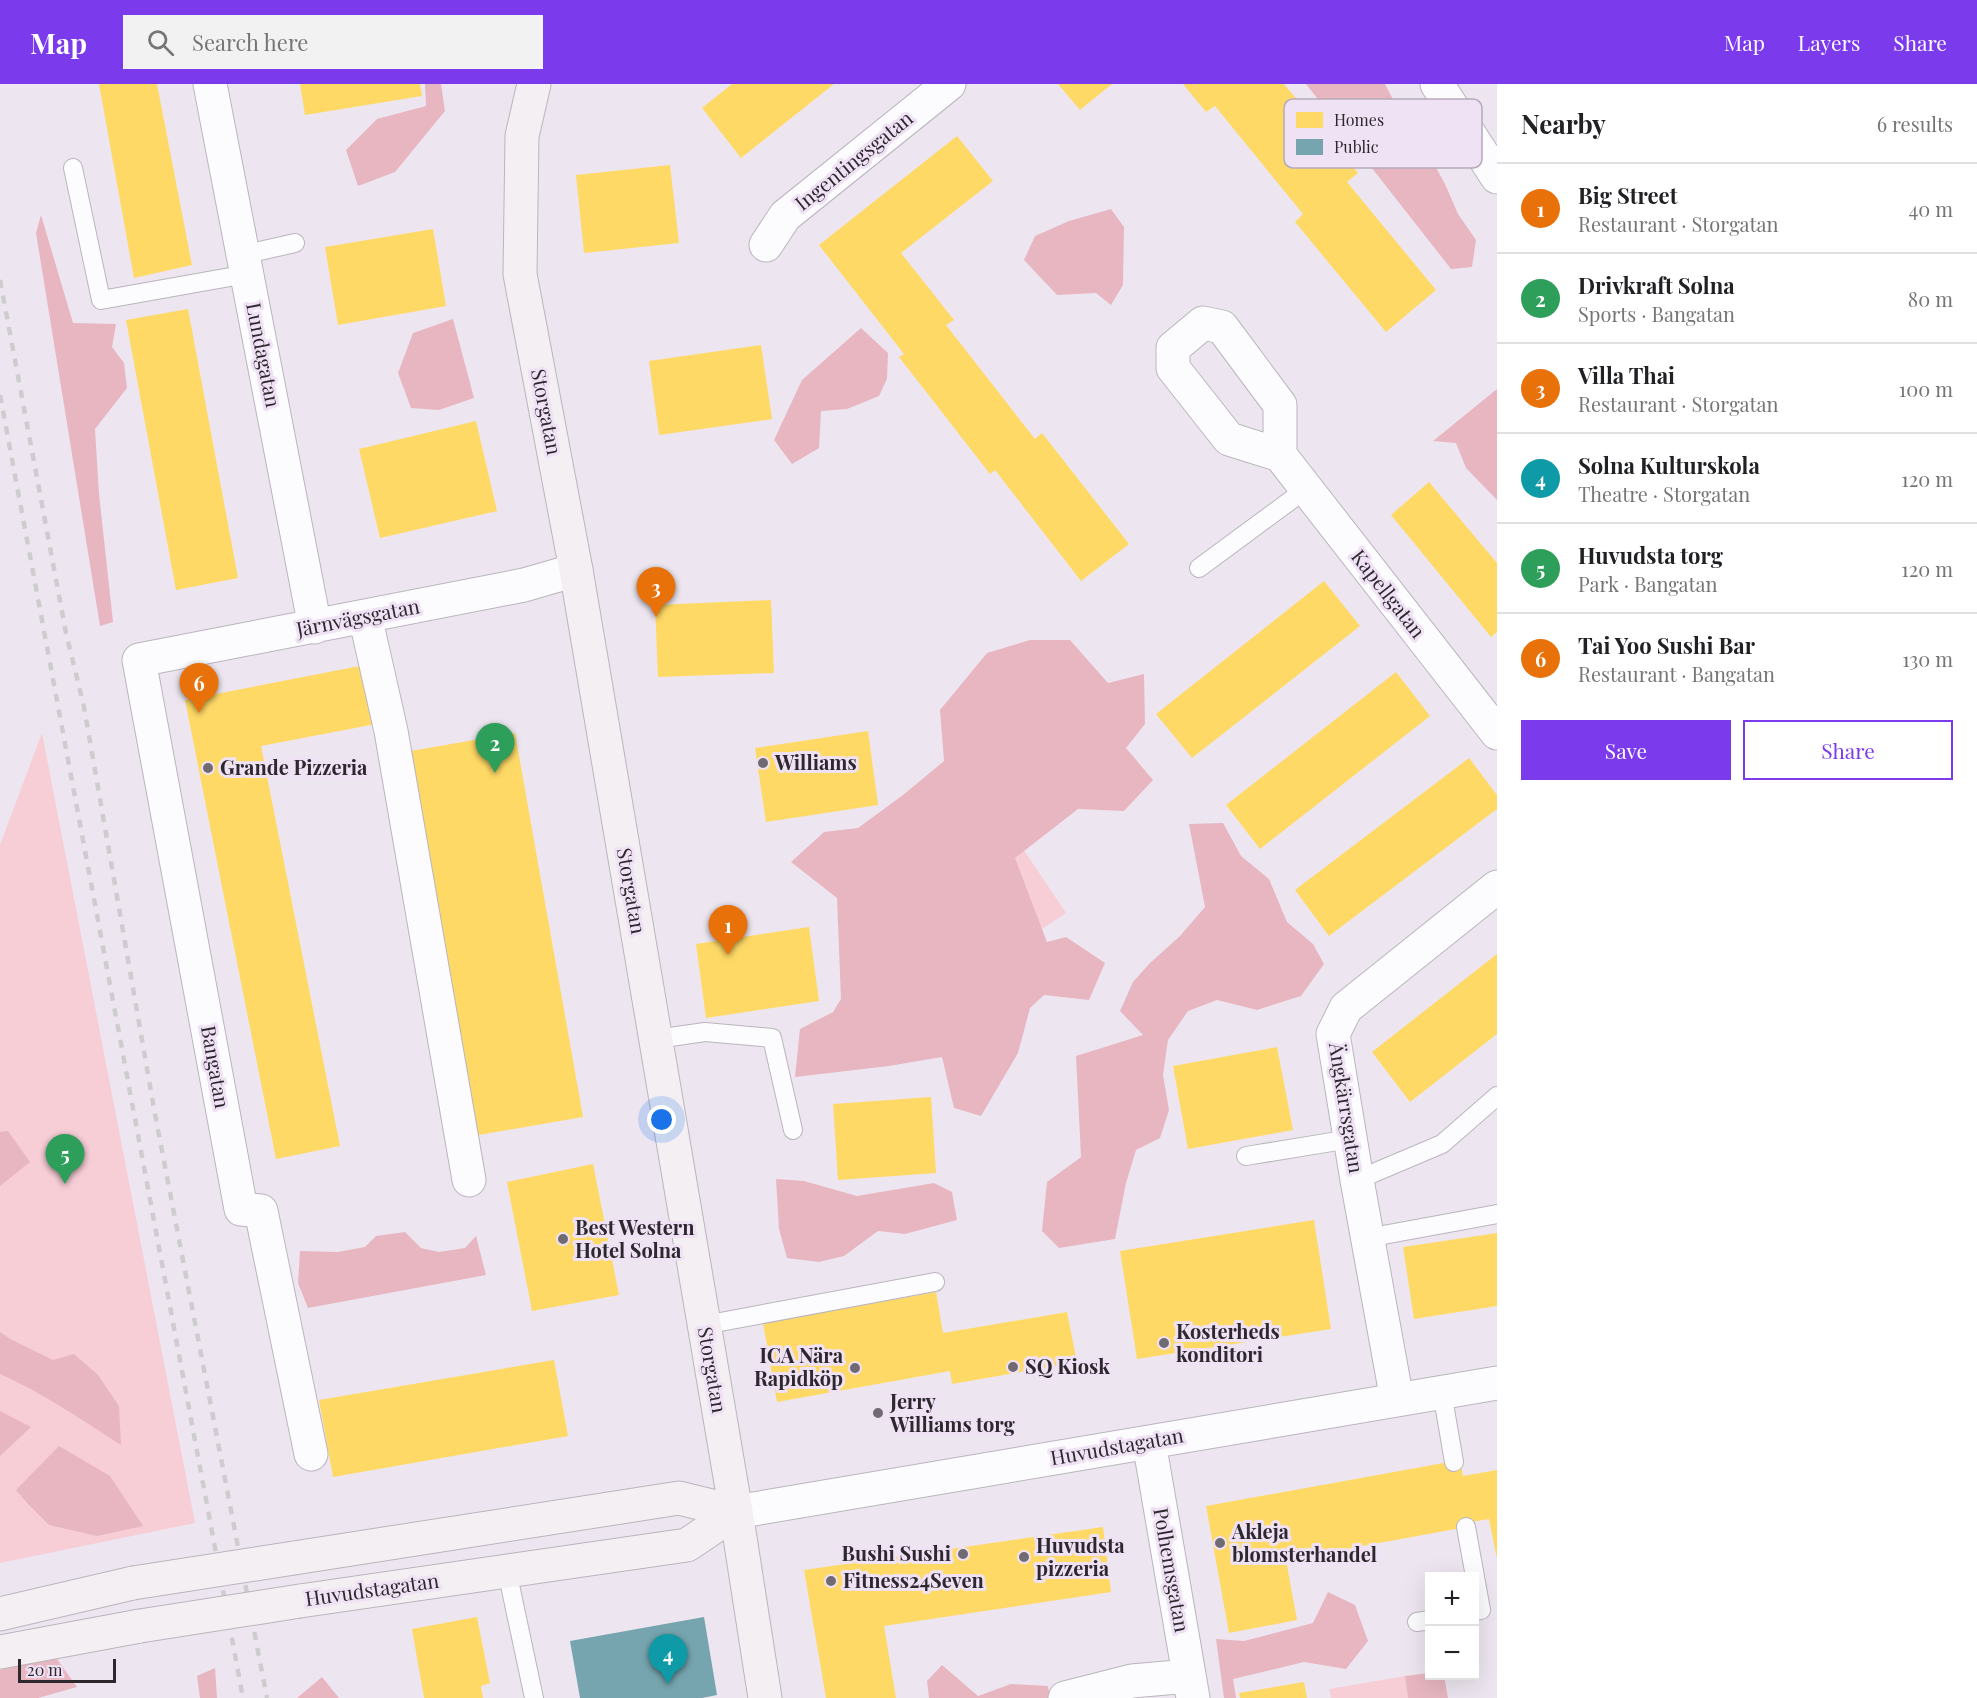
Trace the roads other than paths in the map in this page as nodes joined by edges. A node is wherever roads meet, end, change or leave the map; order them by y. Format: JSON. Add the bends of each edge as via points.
{"nodes":[{"id":1,"x":210,"y":84,"type":"edge"},
{"id":2,"x":534,"y":84,"type":"edge"},
{"id":3,"x":949,"y":84,"type":"edge"},
{"id":4,"x":1437,"y":84,"type":"edge"},
{"id":5,"x":1447,"y":99,"type":"edge"},
{"id":6,"x":1482,"y":154,"type":"edge"},
{"id":7,"x":73,"y":168,"type":"dead end"},
{"id":8,"x":1497,"y":177,"type":"edge"},
{"id":9,"x":295,"y":243,"type":"dead end"},
{"id":10,"x":766,"y":245,"type":"dead end"},
{"id":11,"x":245,"y":264,"type":"junction"},
{"id":12,"x":1280,"y":455,"type":"dead end"},
{"id":13,"x":1306,"y":489,"type":"junction"},
{"id":14,"x":1199,"y":568,"type":"dead end"},
{"id":15,"x":576,"y":570,"type":"junction"},
{"id":16,"x":365,"y":616,"type":"junction"},
{"id":17,"x":315,"y":627,"type":"junction"},
{"id":18,"x":139,"y":660,"type":"joint"},
{"id":19,"x":1497,"y":733,"type":"edge"},
{"id":20,"x":1497,"y":887,"type":"edge"},
{"id":21,"x":656,"y":1039,"type":"junction"},
{"id":22,"x":1497,"y":1096,"type":"edge"},
{"id":23,"x":793,"y":1130,"type":"dead end"},
{"id":24,"x":1350,"y":1139,"type":"junction"},
{"id":25,"x":1246,"y":1156,"type":"dead end"},
{"id":26,"x":469,"y":1180,"type":"dead end"},
{"id":27,"x":1357,"y":1180,"type":"junction"},
{"id":28,"x":1497,"y":1214,"type":"edge"},
{"id":29,"x":1367,"y":1238,"type":"junction"},
{"id":30,"x":935,"y":1282,"type":"dead end"},
{"id":31,"x":704,"y":1325,"type":"junction"},
{"id":32,"x":1497,"y":1383,"type":"edge"},
{"id":33,"x":1442,"y":1392,"type":"junction"},
{"id":34,"x":1397,"y":1400,"type":"junction"},
{"id":35,"x":1149,"y":1442,"type":"junction"},
{"id":36,"x":311,"y":1454,"type":"dead end"},
{"id":37,"x":1454,"y":1462,"type":"dead end"},
{"id":38,"x":736,"y":1512,"type":"junction"},
{"id":39,"x":1466,"y":1527,"type":"dead end"},
{"id":40,"x":507,"y":1571,"type":"junction"},
{"id":41,"x":1474,"y":1572,"type":"edge"},
{"id":42,"x":0,"y":1614,"type":"edge"},
{"id":43,"x":0,"y":1652,"type":"edge"},
{"id":44,"x":1191,"y":1687,"type":"edge"},
{"id":45,"x":534,"y":1698,"type":"edge"},
{"id":46,"x":765,"y":1698,"type":"edge"},
{"id":47,"x":1065,"y":1698,"type":"edge"}],
"edges":[{"from":1,"to":11,"type":"street","name":"Lundagatan"},
{"from":2,"to":15,"type":"street","name":"Storgatan","via":[[522,136],[520,274]]},
{"from":3,"to":10,"type":"street","name":"Ingentingsgatan","via":[[785,216]]},
{"from":4,"to":5,"type":"street"},
{"from":6,"to":8,"type":"street"},
{"from":7,"to":11,"type":"lane","via":[[101,300]]},
{"from":9,"to":11,"type":"lane"},
{"from":11,"to":17,"type":"street","name":"Lundagatan"},
{"from":12,"to":13,"type":"street","name":"Kapellgatan"},
{"from":13,"to":14,"type":"lane"},
{"from":13,"to":19,"type":"street","name":"Kapellgatan"},
{"from":15,"to":16,"type":"street","name":"Järnvägsgatan","via":[[524,585]]},
{"from":15,"to":21,"type":"street","name":"Storgatan"},
{"from":16,"to":17,"type":"street","name":"Järnvägsgatan"},
{"from":16,"to":26,"type":"street","via":[[391,731]]},
{"from":17,"to":18,"type":"street","name":"Järnvägsgatan"},
{"from":18,"to":36,"type":"street","name":"Bangatan","via":[[241,1209],[261,1211]]},
{"from":20,"to":24,"type":"street","name":"Ängkärrsgatan","via":[[1346,1008],[1334,1034]]},
{"from":21,"to":23,"type":"lane","via":[[705,1032],[772,1038]]},
{"from":21,"to":31,"type":"street","name":"Storgatan"},
{"from":22,"to":27,"type":"lane","via":[[1442,1144]]},
{"from":24,"to":25,"type":"lane"},
{"from":24,"to":27,"type":"street","name":"Ängkärrsgatan"},
{"from":27,"to":29,"type":"street","name":"Ängkärrsgatan"},
{"from":28,"to":29,"type":"lane"},
{"from":29,"to":34,"type":"street","name":"Ängkärrsgatan"},
{"from":30,"to":31,"type":"lane"},
{"from":31,"to":38,"type":"street","name":"Storgatan"},
{"from":32,"to":33,"type":"street","name":"Huvudstagatan"},
{"from":33,"to":34,"type":"street","name":"Huvudstagatan"},
{"from":33,"to":37,"type":"lane"},
{"from":34,"to":35,"type":"street","name":"Huvudstagatan"},
{"from":35,"to":38,"type":"street","name":"Huvudstagatan"},
{"from":35,"to":44,"type":"street","name":"Polhemsgatan"},
{"from":38,"to":40,"type":"street","name":"Huvudstagatan","via":[[687,1545]]},
{"from":38,"to":42,"type":"street","name":"Huvudstagatan","bridge":true,"via":[[679,1498],[133,1583]]},
{"from":38,"to":46,"type":"street","name":"Storgatan"},
{"from":39,"to":41,"type":"lane"},
{"from":40,"to":43,"type":"street","name":"Huvudstagatan","bridge":true,"via":[[140,1626]]},
{"from":40,"to":45,"type":"lane"},
{"from":44,"to":47,"type":"street","via":[[1132,1681]]}]}
